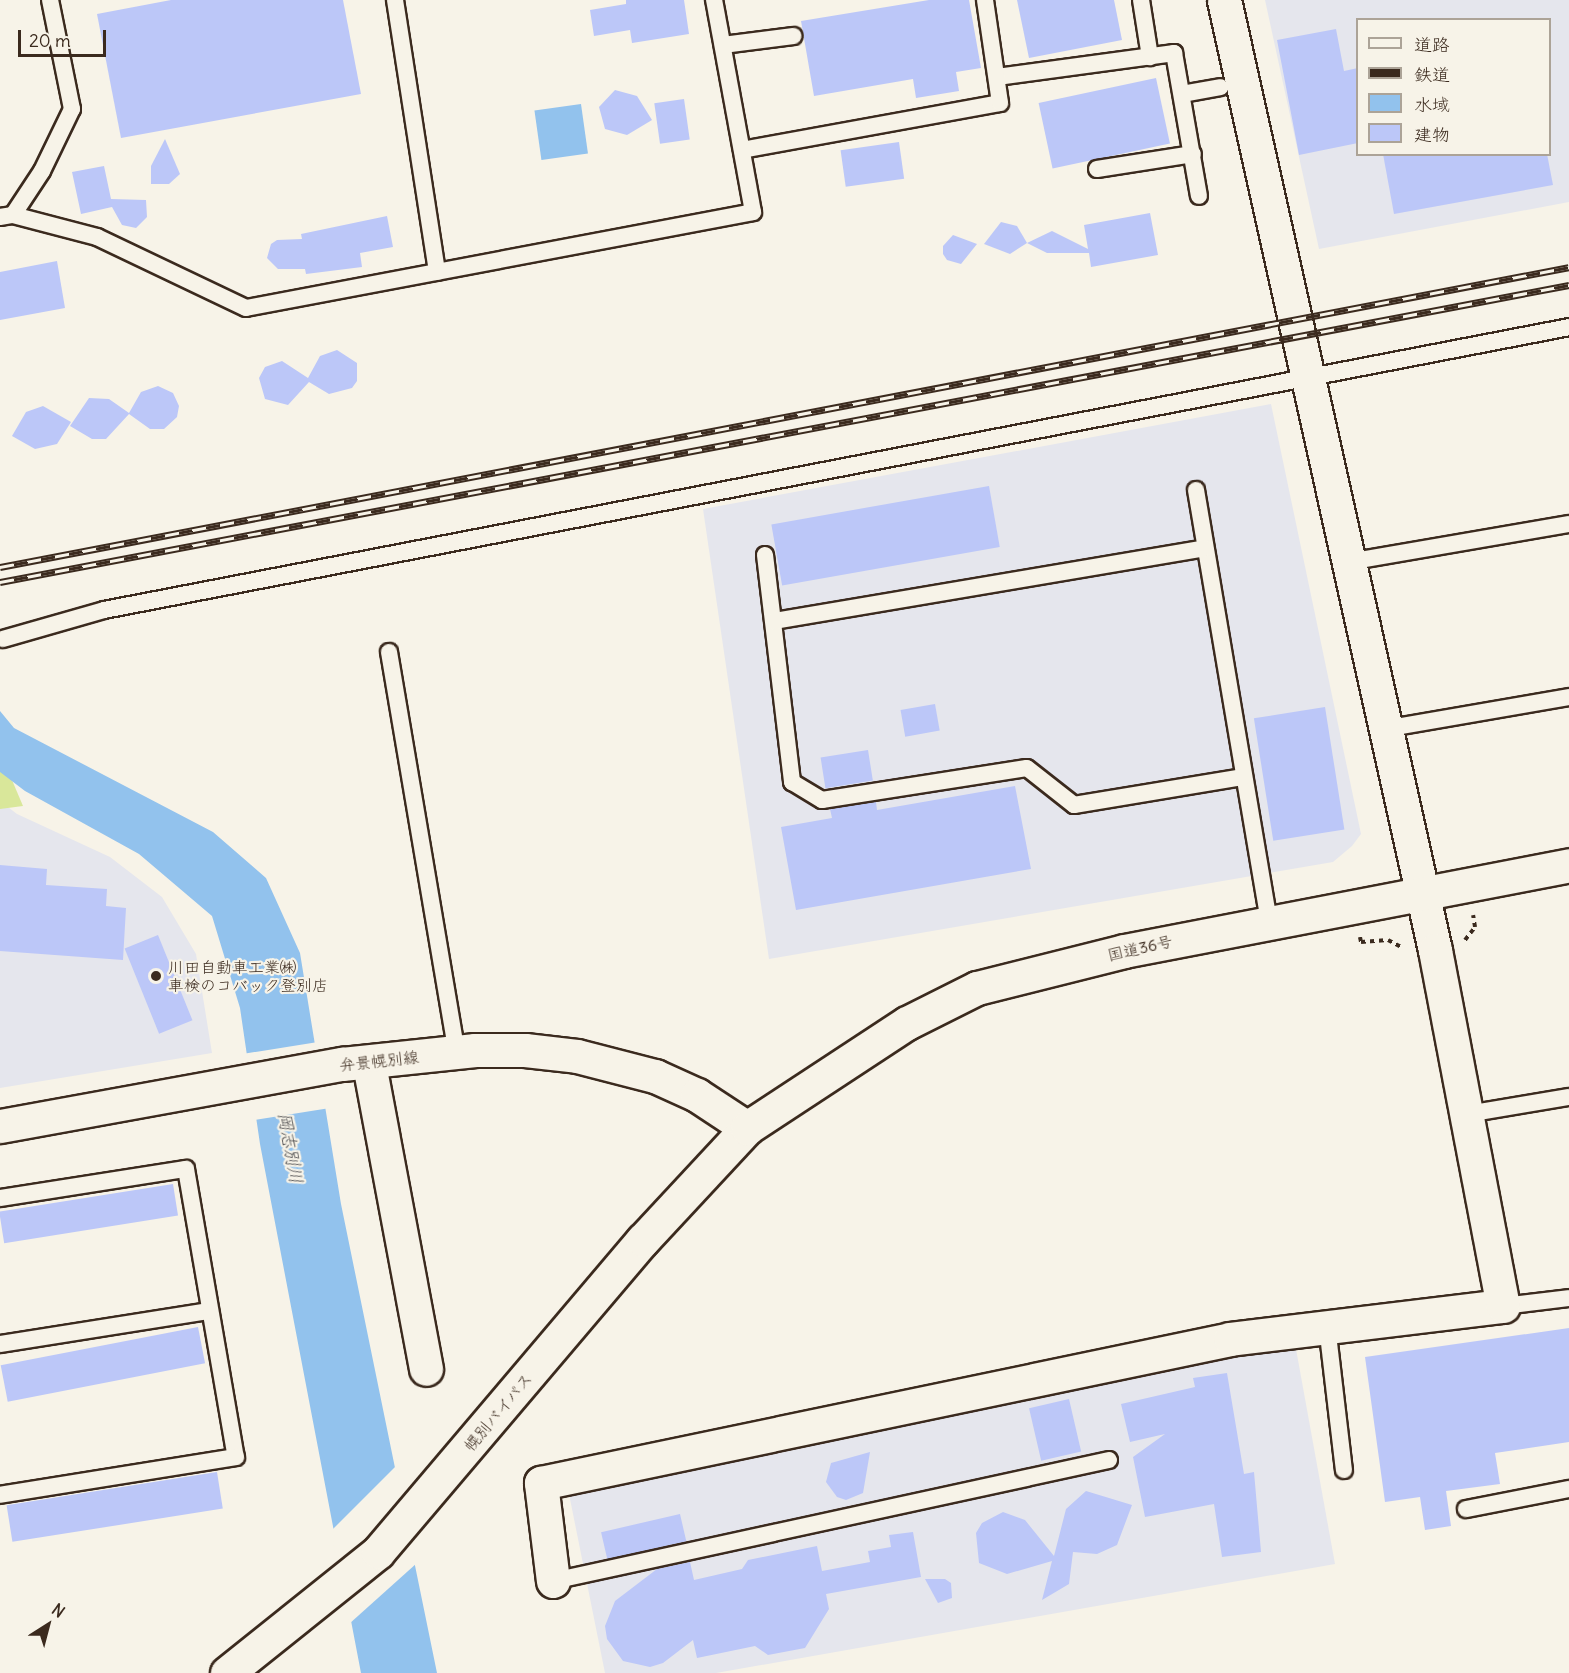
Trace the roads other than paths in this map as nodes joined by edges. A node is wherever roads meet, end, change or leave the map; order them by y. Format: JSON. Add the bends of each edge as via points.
{"nodes":[{"id":1,"x":50,"y":0,"type":"edge"},
{"id":2,"x":395,"y":0,"type":"edge"},
{"id":3,"x":714,"y":0,"type":"edge"},
{"id":4,"x":985,"y":0,"type":"edge"},
{"id":5,"x":1141,"y":0,"type":"edge"},
{"id":6,"x":1224,"y":0,"type":"edge"},
{"id":7,"x":794,"y":36,"type":"dead end"},
{"id":8,"x":723,"y":45,"type":"junction"},
{"id":9,"x":1150,"y":57,"type":"junction"},
{"id":10,"x":997,"y":77,"type":"junction"},
{"id":11,"x":1220,"y":87,"type":"dead end"},
{"id":12,"x":1182,"y":94,"type":"junction"},
{"id":13,"x":742,"y":150,"type":"junction"},
{"id":14,"x":1193,"y":154,"type":"junction"},
{"id":15,"x":1097,"y":169,"type":"dead end"},
{"id":16,"x":1199,"y":196,"type":"dead end"},
{"id":17,"x":7,"y":216,"type":"edge"},
{"id":18,"x":437,"y":272,"type":"junction"},
{"id":19,"x":1569,"y":327,"type":"edge"},
{"id":20,"x":1309,"y":374,"type":"junction"},
{"id":21,"x":1196,"y":490,"type":"dead end"},
{"id":22,"x":1569,"y":524,"type":"edge"},
{"id":23,"x":1205,"y":548,"type":"junction"},
{"id":24,"x":765,"y":555,"type":"dead end"},
{"id":25,"x":1348,"y":562,"type":"junction"},
{"id":26,"x":774,"y":621,"type":"junction"},
{"id":27,"x":3,"y":639,"type":"dead end"},
{"id":28,"x":389,"y":652,"type":"dead end"},
{"id":29,"x":1569,"y":697,"type":"edge"},
{"id":30,"x":1384,"y":729,"type":"junction"},
{"id":31,"x":1245,"y":777,"type":"junction"},
{"id":32,"x":1569,"y":865,"type":"edge"},
{"id":33,"x":1420,"y":891,"type":"junction"},
{"id":34,"x":1269,"y":920,"type":"junction"},
{"id":35,"x":457,"y":1052,"type":"junction"},
{"id":36,"x":356,"y":1064,"type":"junction"},
{"id":37,"x":1569,"y":1097,"type":"edge"},
{"id":38,"x":1467,"y":1114,"type":"junction"},
{"id":39,"x":0,"y":1126,"type":"edge"},
{"id":40,"x":747,"y":1128,"type":"junction"},
{"id":41,"x":0,"y":1198,"type":"edge"},
{"id":42,"x":1569,"y":1298,"type":"edge"},
{"id":43,"x":1503,"y":1306,"type":"junction"},
{"id":44,"x":209,"y":1311,"type":"junction"},
{"id":45,"x":1327,"y":1326,"type":"junction"},
{"id":46,"x":0,"y":1344,"type":"edge"},
{"id":47,"x":426,"y":1369,"type":"dead end"},
{"id":48,"x":1109,"y":1460,"type":"dead end"},
{"id":49,"x":1344,"y":1470,"type":"dead end"},
{"id":50,"x":1569,"y":1489,"type":"edge"},
{"id":51,"x":0,"y":1496,"type":"edge"},
{"id":52,"x":1466,"y":1509,"type":"dead end"},
{"id":53,"x":553,"y":1581,"type":"joint"},
{"id":54,"x":227,"y":1673,"type":"edge"}],
"edges":[{"from":1,"to":17,"type":"lane","via":[[72,109],[42,171]]},
{"from":2,"to":18,"type":"lane"},
{"from":3,"to":8,"type":"lane"},
{"from":4,"to":10,"type":"lane"},
{"from":5,"to":9,"type":"lane"},
{"from":6,"to":20,"type":"main road"},
{"from":7,"to":8,"type":"lane"},
{"from":8,"to":13,"type":"lane"},
{"from":9,"to":10,"type":"lane"},
{"from":9,"to":12,"type":"lane","via":[[1174,53]]},
{"from":10,"to":13,"type":"lane","via":[[1000,103]]},
{"from":11,"to":12,"type":"lane"},
{"from":12,"to":14,"type":"lane"},
{"from":13,"to":18,"type":"lane","via":[[753,212]]},
{"from":14,"to":15,"type":"lane"},
{"from":14,"to":16,"type":"lane"},
{"from":17,"to":18,"type":"lane","via":[[97,237],[246,308]]},
{"from":19,"to":20,"type":"lane"},
{"from":20,"to":25,"type":"main road"},
{"from":20,"to":27,"type":"lane","via":[[115,608]]},
{"from":21,"to":23,"type":"lane"},
{"from":22,"to":25,"type":"lane"},
{"from":23,"to":26,"type":"lane"},
{"from":23,"to":31,"type":"lane"},
{"from":24,"to":26,"type":"lane"},
{"from":25,"to":30,"type":"main road"},
{"from":26,"to":31,"type":"lane","via":[[792,782],[822,800],[1027,768],[1074,805]]},
{"from":28,"to":35,"type":"lane"},
{"from":29,"to":30,"type":"lane"},
{"from":30,"to":33,"type":"main road"},
{"from":31,"to":34,"type":"lane"},
{"from":32,"to":33,"type":"main road","name":"国道36号"},
{"from":33,"to":34,"type":"main road","name":"国道36号"},
{"from":33,"to":38,"type":"main road"},
{"from":34,"to":40,"type":"main road","name":"国道36号","via":[[977,988],[908,1023]]},
{"from":35,"to":36,"type":"main road","name":"弁景幌別線"},
{"from":35,"to":40,"type":"main road","name":"弁景幌別線","via":[[525,1050],[577,1056],[655,1076],[697,1095]]},
{"from":36,"to":39,"type":"main road","name":"弁景幌別線"},
{"from":36,"to":47,"type":"main road"},
{"from":37,"to":38,"type":"lane"},
{"from":38,"to":43,"type":"main road"},
{"from":40,"to":54,"type":"main road","name":"幌別バイパス","via":[[643,1240],[378,1552]]},
{"from":41,"to":44,"type":"lane","via":[[186,1169]]},
{"from":42,"to":43,"type":"lane"},
{"from":43,"to":45,"type":"main road"},
{"from":44,"to":46,"type":"lane"},
{"from":44,"to":51,"type":"lane","via":[[236,1457]]},
{"from":45,"to":49,"type":"lane"},
{"from":45,"to":53,"type":"main road","via":[[1230,1339],[541,1483]]},
{"from":48,"to":53,"type":"lane"},
{"from":50,"to":52,"type":"lane"}]}
